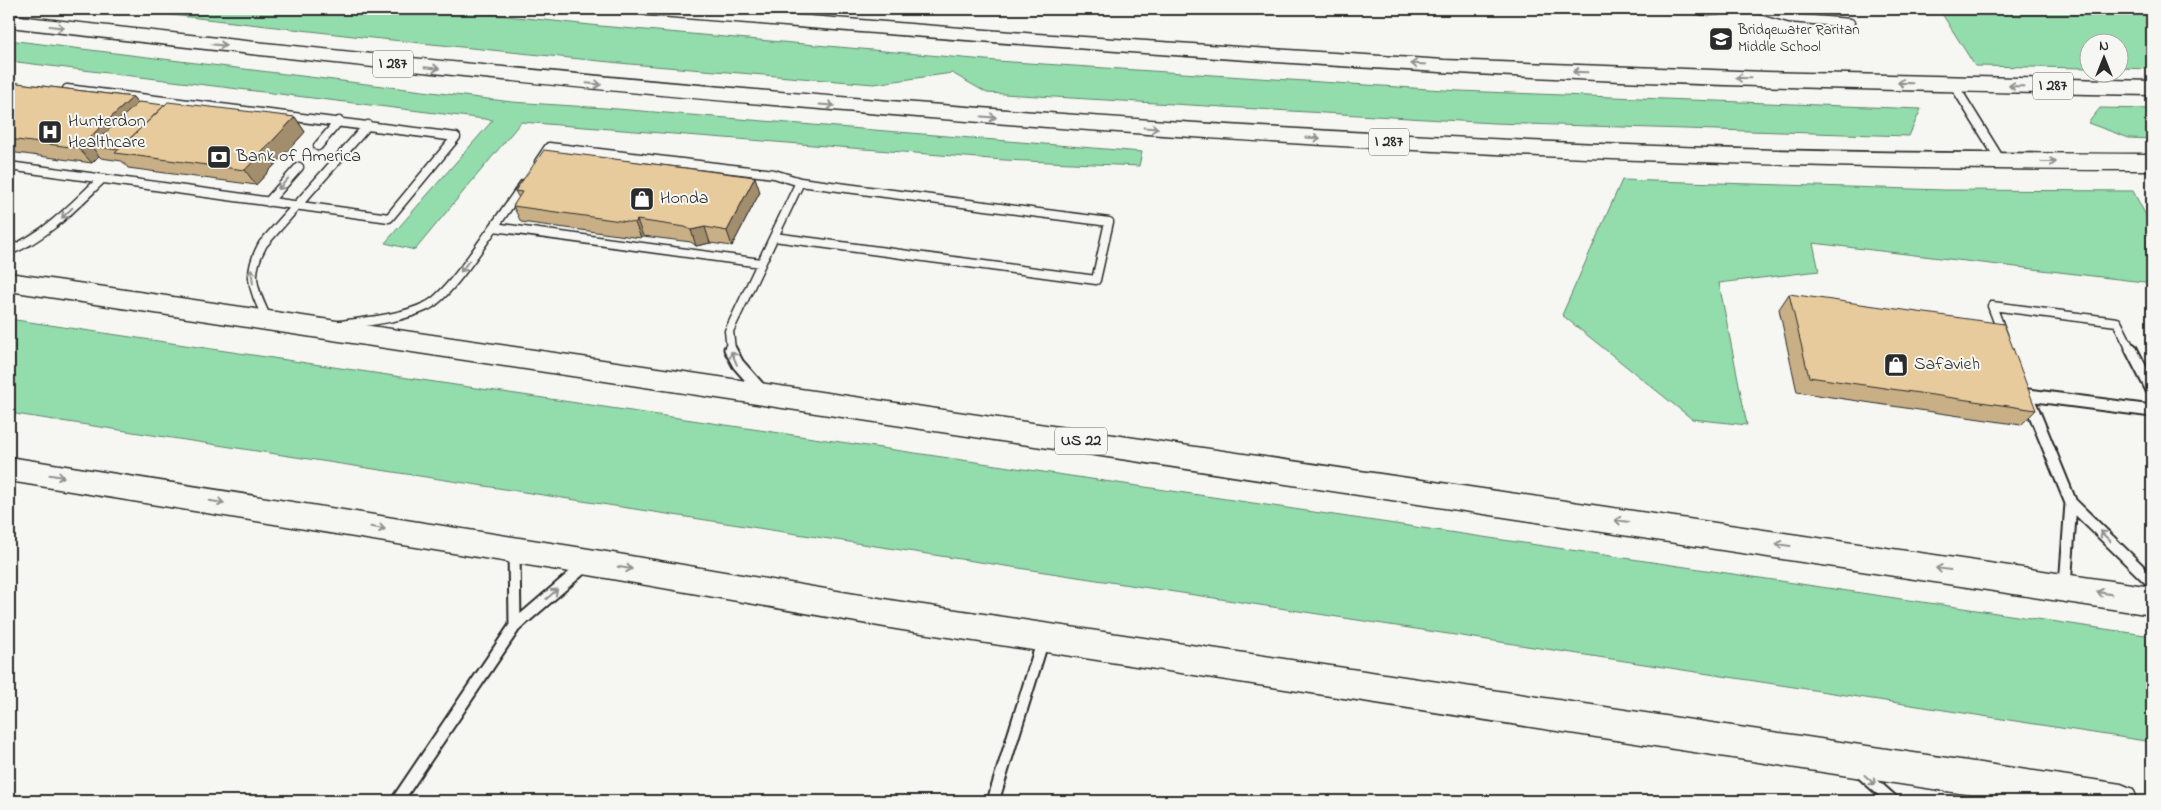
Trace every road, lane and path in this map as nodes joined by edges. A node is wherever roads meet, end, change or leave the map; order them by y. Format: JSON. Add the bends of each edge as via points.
{"nodes":[{"id":1,"x":647,"y":9,"type":"edge"},
{"id":2,"x":1699,"y":9,"type":"edge"},
{"id":3,"x":1720,"y":9,"type":"edge"},
{"id":4,"x":1758,"y":9,"type":"edge"},
{"id":5,"x":9,"y":21,"type":"edge"},
{"id":6,"x":1850,"y":23,"type":"dead end"},
{"id":7,"x":1954,"y":85,"type":"junction"},
{"id":8,"x":60,"y":88,"type":"edge"},
{"id":9,"x":2152,"y":88,"type":"edge"},
{"id":10,"x":339,"y":121,"type":"junction"},
{"id":11,"x":368,"y":125,"type":"junction"},
{"id":12,"x":318,"y":146,"type":"dead end"},
{"id":13,"x":2001,"y":161,"type":"junction"},
{"id":14,"x":2152,"y":162,"type":"edge"},
{"id":15,"x":9,"y":166,"type":"edge"},
{"id":16,"x":299,"y":167,"type":"dead end"},
{"id":17,"x":532,"y":171,"type":"edge"},
{"id":18,"x":102,"y":179,"type":"junction"},
{"id":19,"x":527,"y":179,"type":"edge"},
{"id":20,"x":800,"y":182,"type":"junction"},
{"id":21,"x":268,"y":202,"type":"junction"},
{"id":22,"x":297,"y":206,"type":"junction"},
{"id":23,"x":494,"y":227,"type":"junction"},
{"id":24,"x":774,"y":237,"type":"junction"},
{"id":25,"x":9,"y":251,"type":"edge"},
{"id":26,"x":761,"y":263,"type":"junction"},
{"id":27,"x":9,"y":282,"type":"edge"},
{"id":28,"x":268,"y":321,"type":"junction"},
{"id":29,"x":316,"y":328,"type":"junction"},
{"id":30,"x":2006,"y":341,"type":"edge"},
{"id":31,"x":2152,"y":390,"type":"edge"},
{"id":32,"x":765,"y":394,"type":"junction"},
{"id":33,"x":2152,"y":411,"type":"edge"},
{"id":34,"x":9,"y":468,"type":"edge"},
{"id":35,"x":2071,"y":503,"type":"junction"},
{"id":36,"x":514,"y":550,"type":"junction"},
{"id":37,"x":589,"y":562,"type":"junction"},
{"id":38,"x":2152,"y":582,"type":"edge"},
{"id":39,"x":2065,"y":587,"type":"junction"},
{"id":40,"x":2152,"y":601,"type":"edge"},
{"id":41,"x":515,"y":626,"type":"junction"},
{"id":42,"x":1044,"y":636,"type":"junction"},
{"id":43,"x":1847,"y":759,"type":"junction"},
{"id":44,"x":396,"y":801,"type":"edge"},
{"id":45,"x":993,"y":801,"type":"edge"},
{"id":46,"x":1893,"y":801,"type":"edge"},
{"id":47,"x":2121,"y":801,"type":"edge"}],
"edges":[{"from":7,"to":1,"type":"highway","number":"I 287","one_way":true,"via":[[1435,66],[1027,39]]},
{"from":2,"to":3,"type":"street"},
{"from":4,"to":6,"type":"lane","via":[[1787,17]]},
{"from":5,"to":13,"type":"highway","number":"I 287","one_way":true,"via":[[362,61],[778,101],[1026,120],[1331,139],[1657,154]]},
{"from":9,"to":7,"type":"highway","number":"I 287","one_way":true},
{"from":7,"to":13,"type":"lane"},
{"from":8,"to":10,"type":"lane"},
{"from":10,"to":11,"type":"lane"},
{"from":10,"to":12,"type":"lane"},
{"from":11,"to":22,"type":"lane"},
{"from":11,"to":22,"type":"lane","via":[[456,137],[390,218]]},
{"from":13,"to":14,"type":"highway","number":"I 287","one_way":true},
{"from":15,"to":18,"type":"lane"},
{"from":16,"to":21,"type":"lane","one_way":true},
{"from":17,"to":20,"type":"lane","via":[[549,147],[774,174]]},
{"from":18,"to":21,"type":"lane"},
{"from":18,"to":25,"type":"lane","one_way":true,"via":[[42,234]]},
{"from":19,"to":23,"type":"lane"},
{"from":20,"to":24,"type":"lane"},
{"from":20,"to":24,"type":"lane","via":[[1109,222],[1096,280]]},
{"from":21,"to":22,"type":"lane"},
{"from":28,"to":22,"type":"lane","one_way":true,"via":[[250,272],[263,244]]},
{"from":23,"to":26,"type":"lane"},
{"from":23,"to":29,"type":"lane","one_way":true,"via":[[441,296],[428,306],[394,318]]},
{"from":24,"to":26,"type":"lane"},
{"from":32,"to":26,"type":"lane","one_way":true,"via":[[738,366],[728,341],[729,331]]},
{"from":27,"to":28,"type":"highway","number":"US 22"},
{"from":28,"to":29,"type":"highway","number":"US 22"},
{"from":29,"to":32,"type":"highway","number":"US 22"},
{"from":30,"to":31,"type":"lane","via":[[1992,306],[2117,322]]},
{"from":39,"to":32,"type":"highway","number":"US 22","one_way":true},
{"from":33,"to":35,"type":"lane","via":[[2026,390]]},
{"from":34,"to":36,"type":"highway","one_way":true},
{"from":38,"to":35,"type":"lane","one_way":true},
{"from":35,"to":39,"type":"lane"},
{"from":36,"to":37,"type":"highway"},
{"from":36,"to":41,"type":"lane"},
{"from":41,"to":37,"type":"lane","one_way":true},
{"from":37,"to":42,"type":"highway","one_way":true,"via":[[878,612]]},
{"from":40,"to":39,"type":"highway","number":"US 22","one_way":true},
{"from":41,"to":44,"type":"lane"},
{"from":42,"to":43,"type":"highway"},
{"from":42,"to":45,"type":"lane"},
{"from":43,"to":46,"type":"lane","one_way":true},
{"from":43,"to":47,"type":"highway","via":[[2017,791]]}]}
